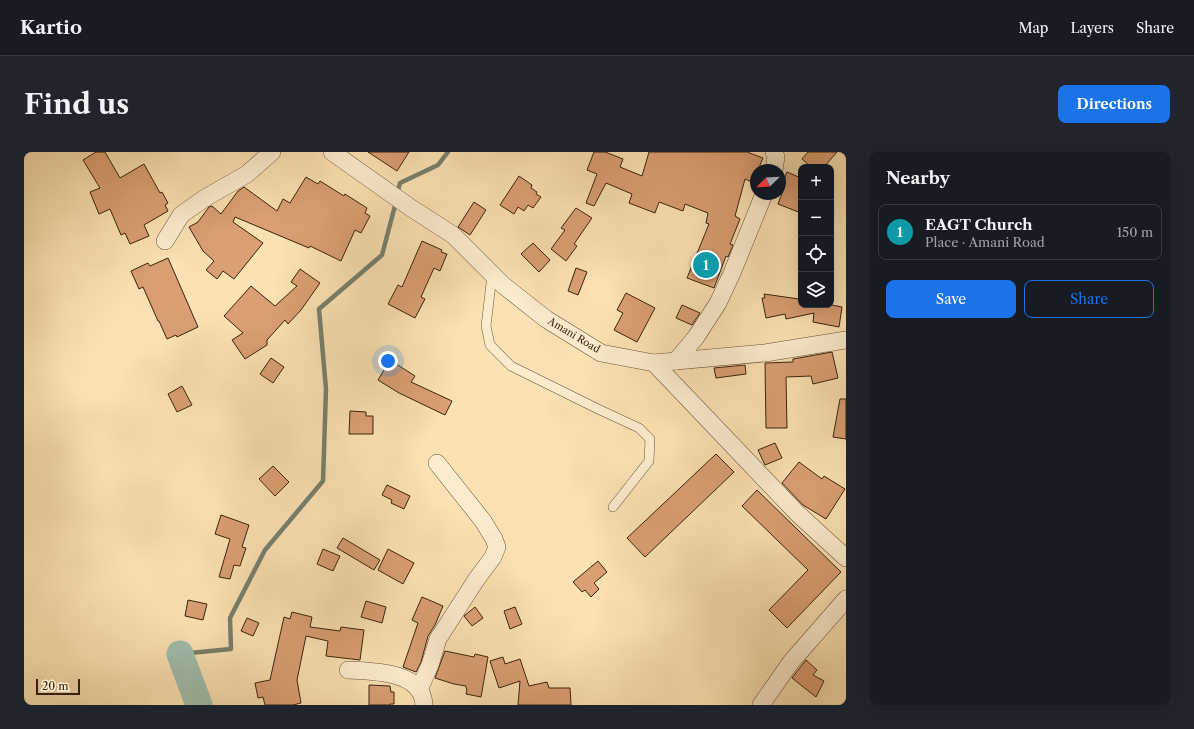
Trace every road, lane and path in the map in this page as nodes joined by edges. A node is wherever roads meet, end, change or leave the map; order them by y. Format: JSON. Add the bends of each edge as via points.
{"nodes":[{"id":1,"x":272,"y":152,"type":"edge"},
{"id":2,"x":332,"y":152,"type":"edge"},
{"id":3,"x":774,"y":152,"type":"edge"},
{"id":4,"x":775,"y":164,"type":"edge"},
{"id":5,"x":762,"y":200,"type":"edge"},
{"id":6,"x":165,"y":241,"type":"dead end"},
{"id":7,"x":492,"y":275,"type":"junction"},
{"id":8,"x":846,"y":340,"type":"edge"},
{"id":9,"x":676,"y":361,"type":"junction"},
{"id":10,"x":654,"y":363,"type":"junction"},
{"id":11,"x":437,"y":464,"type":"dead end"},
{"id":12,"x":613,"y":507,"type":"dead end"},
{"id":13,"x":846,"y":558,"type":"edge"},
{"id":14,"x":846,"y":599,"type":"edge"},
{"id":15,"x":348,"y":670,"type":"dead end"},
{"id":16,"x":421,"y":698,"type":"edge"},
{"id":17,"x":757,"y":704,"type":"edge"}],
"edges":[{"from":1,"to":6,"type":"street","via":[[247,174],[181,215]]},
{"from":2,"to":7,"type":"street","name":"Amani Road","via":[[410,208],[453,235]]},
{"from":3,"to":4,"type":"street"},
{"from":5,"to":9,"type":"street","via":[[718,303],[696,338]]},
{"from":7,"to":10,"type":"street","name":"Amani Road","via":[[546,319],[601,353]]},
{"from":7,"to":12,"type":"lane","via":[[486,326],[490,345],[512,366],[639,428],[650,439],[649,461]]},
{"from":8,"to":9,"type":"street","name":"Amani Road","via":[[765,353]]},
{"from":9,"to":10,"type":"street","name":"Amani Road"},
{"from":10,"to":13,"type":"street","via":[[797,513]]},
{"from":11,"to":16,"type":"street","via":[[483,521],[497,547],[493,557],[438,639]]},
{"from":14,"to":17,"type":"street"},
{"from":15,"to":16,"type":"street","via":[[396,675],[411,682]]}]}
